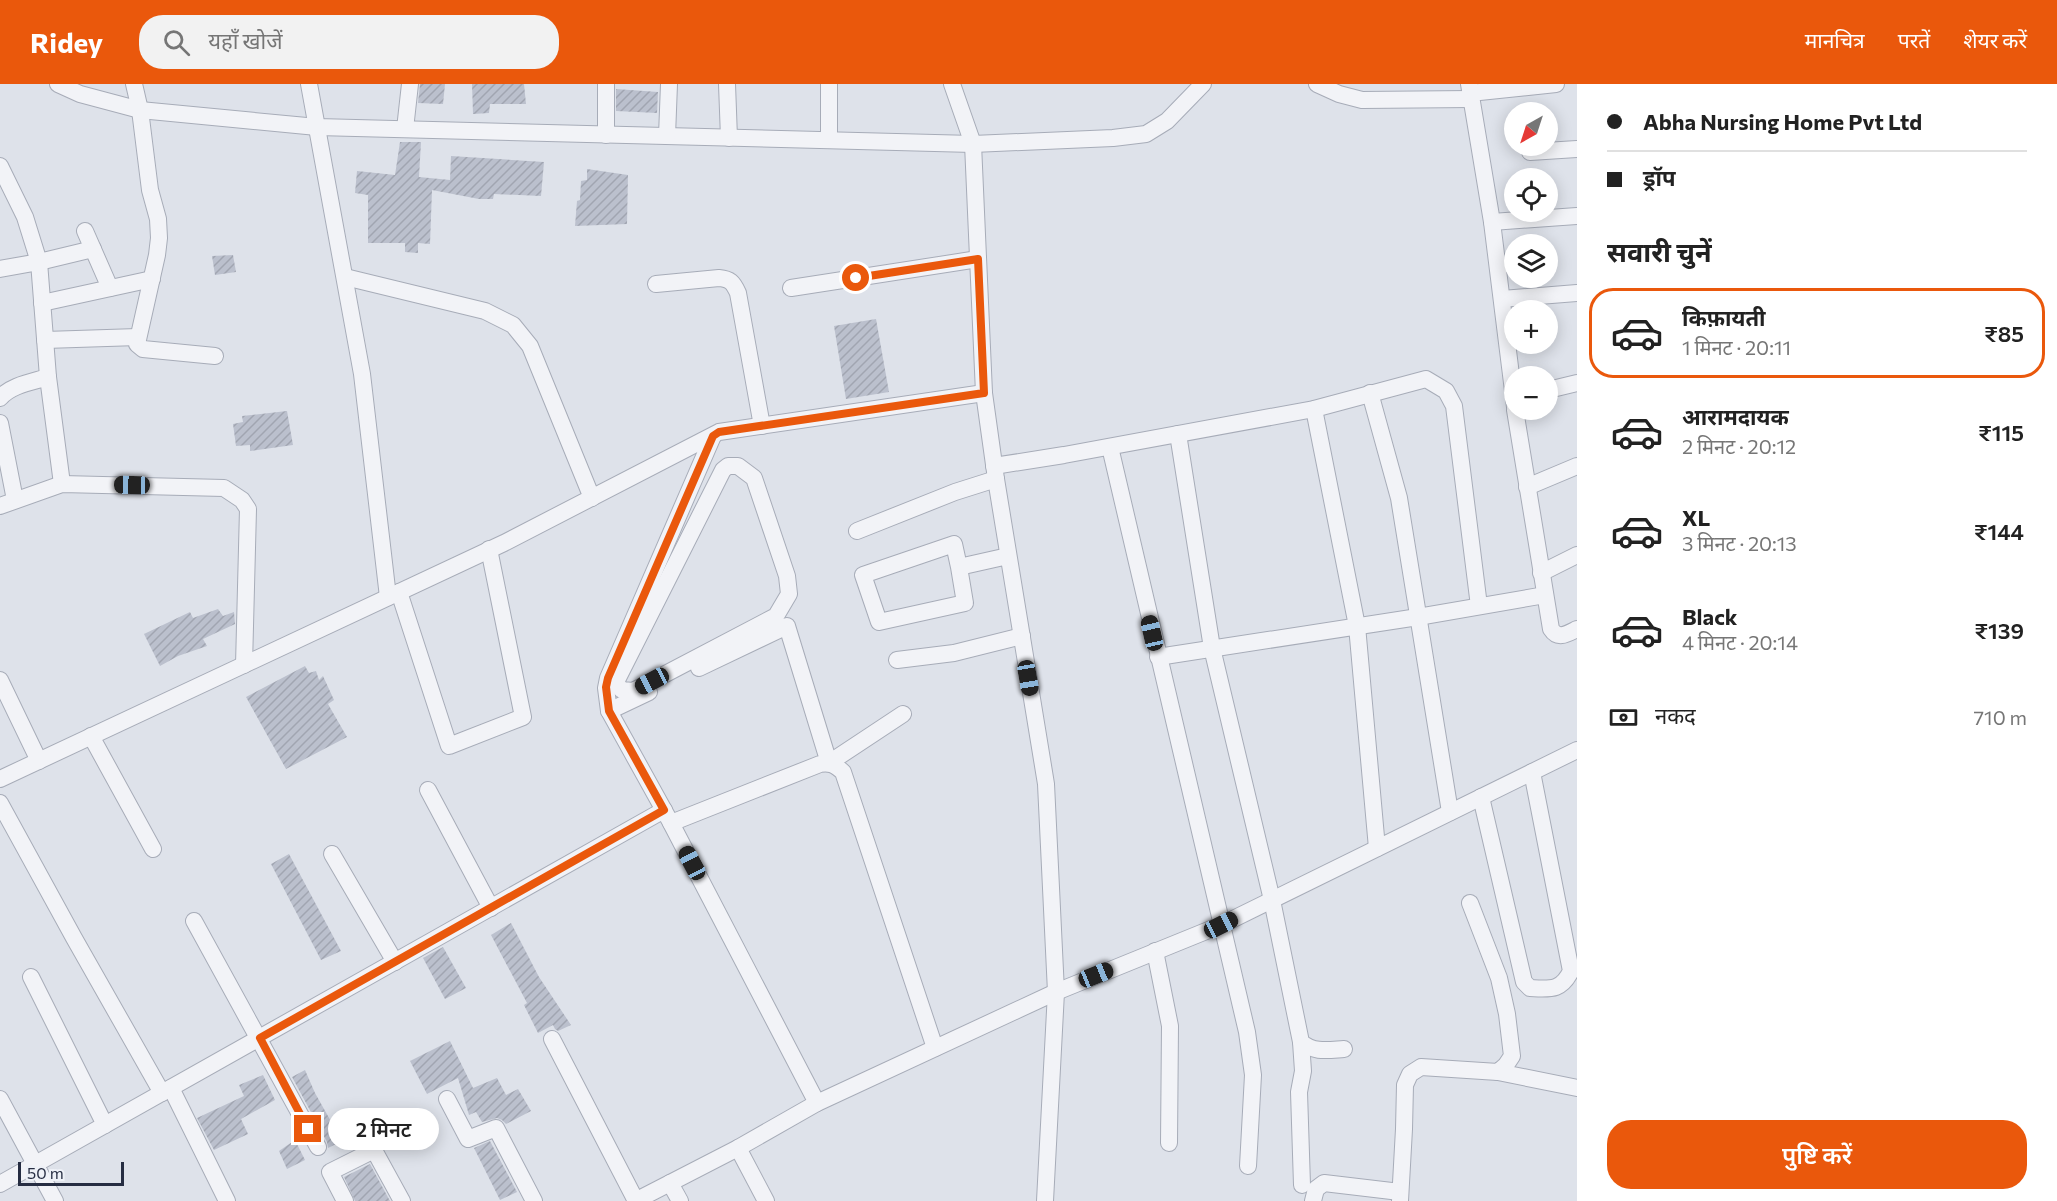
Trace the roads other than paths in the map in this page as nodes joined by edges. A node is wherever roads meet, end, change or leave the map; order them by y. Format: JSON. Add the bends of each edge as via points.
{"nodes":[{"id":1,"x":58,"y":84,"type":"edge"},
{"id":2,"x":134,"y":84,"type":"edge"},
{"id":3,"x":309,"y":84,"type":"edge"},
{"id":4,"x":410,"y":84,"type":"edge"},
{"id":5,"x":606,"y":84,"type":"edge"},
{"id":6,"x":669,"y":84,"type":"edge"},
{"id":7,"x":727,"y":84,"type":"edge"},
{"id":8,"x":829,"y":84,"type":"edge"},
{"id":9,"x":952,"y":84,"type":"edge"},
{"id":10,"x":1203,"y":84,"type":"edge"},
{"id":11,"x":1317,"y":84,"type":"edge"},
{"id":12,"x":1556,"y":84,"type":"edge"},
{"id":13,"x":1470,"y":92,"type":"edge"},
{"id":14,"x":140,"y":110,"type":"junction"},
{"id":15,"x":317,"y":127,"type":"junction"},
{"id":16,"x":405,"y":129,"type":"junction"},
{"id":17,"x":606,"y":135,"type":"junction"},
{"id":18,"x":666,"y":136,"type":"junction"},
{"id":19,"x":729,"y":138,"type":"junction"},
{"id":20,"x":829,"y":141,"type":"junction"},
{"id":21,"x":973,"y":144,"type":"junction"},
{"id":22,"x":1577,"y":149,"type":"edge"},
{"id":23,"x":1558,"y":150,"type":"edge"},
{"id":24,"x":0,"y":166,"type":"edge"},
{"id":25,"x":1577,"y":216,"type":"edge"},
{"id":26,"x":1492,"y":222,"type":"junction"},
{"id":27,"x":85,"y":231,"type":"dead end"},
{"id":28,"x":93,"y":249,"type":"junction"},
{"id":29,"x":978,"y":259,"type":"junction"},
{"id":30,"x":39,"y":262,"type":"junction"},
{"id":31,"x":0,"y":269,"type":"edge"},
{"id":32,"x":345,"y":278,"type":"junction"},
{"id":33,"x":152,"y":279,"type":"junction"},
{"id":34,"x":656,"y":284,"type":"dead end"},
{"id":35,"x":110,"y":288,"type":"junction"},
{"id":36,"x":791,"y":288,"type":"dead end"},
{"id":37,"x":1577,"y":293,"type":"edge"},
{"id":38,"x":1502,"y":299,"type":"junction"},
{"id":39,"x":42,"y":303,"type":"junction"},
{"id":40,"x":138,"y":337,"type":"junction"},
{"id":41,"x":45,"y":340,"type":"junction"},
{"id":42,"x":215,"y":356,"type":"dead end"},
{"id":43,"x":1510,"y":366,"type":"edge"},
{"id":44,"x":48,"y":377,"type":"junction"},
{"id":45,"x":1577,"y":383,"type":"edge"},
{"id":46,"x":1558,"y":388,"type":"edge"},
{"id":47,"x":984,"y":393,"type":"junction"},
{"id":48,"x":1370,"y":393,"type":"junction"},
{"id":49,"x":0,"y":398,"type":"edge"},
{"id":50,"x":1314,"y":409,"type":"junction"},
{"id":51,"x":1517,"y":420,"type":"edge"},
{"id":52,"x":0,"y":423,"type":"edge"},
{"id":53,"x":762,"y":426,"type":"junction"},
{"id":54,"x":1178,"y":434,"type":"junction"},
{"id":55,"x":713,"y":436,"type":"junction"},
{"id":56,"x":1110,"y":447,"type":"junction"},
{"id":57,"x":1577,"y":466,"type":"edge"},
{"id":58,"x":995,"y":472,"type":"junction"},
{"id":59,"x":62,"y":484,"type":"junction"},
{"id":60,"x":1527,"y":487,"type":"junction"},
{"id":61,"x":592,"y":498,"type":"junction"},
{"id":62,"x":7,"y":503,"type":"edge"},
{"id":63,"x":857,"y":531,"type":"dead end"},
{"id":64,"x":489,"y":549,"type":"junction"},
{"id":65,"x":1577,"y":555,"type":"edge"},
{"id":66,"x":1008,"y":556,"type":"junction"},
{"id":67,"x":959,"y":567,"type":"junction"},
{"id":68,"x":662,"y":573,"type":"junction"},
{"id":69,"x":1541,"y":573,"type":"junction"},
{"id":70,"x":394,"y":594,"type":"junction"},
{"id":71,"x":1545,"y":595,"type":"junction"},
{"id":72,"x":1479,"y":606,"type":"junction"},
{"id":73,"x":1418,"y":617,"type":"junction"},
{"id":74,"x":1357,"y":626,"type":"junction"},
{"id":75,"x":1577,"y":629,"type":"edge"},
{"id":76,"x":1022,"y":636,"type":"junction"},
{"id":77,"x":1212,"y":648,"type":"junction"},
{"id":78,"x":1158,"y":657,"type":"junction"},
{"id":79,"x":897,"y":660,"type":"dead end"},
{"id":80,"x":244,"y":664,"type":"junction"},
{"id":81,"x":0,"y":680,"type":"edge"},
{"id":82,"x":609,"y":711,"type":"junction"},
{"id":83,"x":903,"y":714,"type":"dead end"},
{"id":84,"x":91,"y":736,"type":"junction"},
{"id":85,"x":1577,"y":750,"type":"edge"},
{"id":86,"x":39,"y":760,"type":"junction"},
{"id":87,"x":829,"y":763,"type":"junction"},
{"id":88,"x":1532,"y":772,"type":"junction"},
{"id":89,"x":0,"y":779,"type":"edge"},
{"id":90,"x":429,"y":790,"type":"dead end"},
{"id":91,"x":1481,"y":797,"type":"junction"},
{"id":92,"x":0,"y":803,"type":"edge"},
{"id":93,"x":1450,"y":812,"type":"junction"},
{"id":94,"x":668,"y":817,"type":"junction"},
{"id":95,"x":1377,"y":848,"type":"junction"},
{"id":96,"x":153,"y":849,"type":"dead end"},
{"id":97,"x":332,"y":854,"type":"dead end"},
{"id":98,"x":1272,"y":900,"type":"junction"},
{"id":99,"x":1470,"y":903,"type":"dead end"},
{"id":100,"x":491,"y":908,"type":"junction"},
{"id":101,"x":194,"y":921,"type":"dead end"},
{"id":102,"x":1221,"y":925,"type":"junction"},
{"id":103,"x":1155,"y":951,"type":"junction"},
{"id":104,"x":395,"y":962,"type":"junction"},
{"id":105,"x":31,"y":977,"type":"dead end"},
{"id":106,"x":1056,"y":992,"type":"junction"},
{"id":107,"x":260,"y":1038,"type":"junction"},
{"id":108,"x":552,"y":1039,"type":"dead end"},
{"id":109,"x":1300,"y":1042,"type":"junction"},
{"id":110,"x":935,"y":1048,"type":"junction"},
{"id":111,"x":1344,"y":1049,"type":"dead end"},
{"id":112,"x":1498,"y":1072,"type":"junction"},
{"id":113,"x":1577,"y":1088,"type":"edge"},
{"id":114,"x":166,"y":1090,"type":"junction"},
{"id":115,"x":0,"y":1099,"type":"edge"},
{"id":116,"x":447,"y":1099,"type":"dead end"},
{"id":117,"x":817,"y":1103,"type":"junction"},
{"id":118,"x":105,"y":1125,"type":"junction"},
{"id":119,"x":1169,"y":1143,"type":"dead end"},
{"id":120,"x":318,"y":1147,"type":"dead end"},
{"id":121,"x":738,"y":1148,"type":"junction"},
{"id":122,"x":35,"y":1165,"type":"junction"},
{"id":123,"x":1248,"y":1166,"type":"dead end"},
{"id":124,"x":670,"y":1183,"type":"junction"},
{"id":125,"x":0,"y":1184,"type":"edge"},
{"id":126,"x":1302,"y":1185,"type":"dead end"},
{"id":127,"x":1400,"y":1197,"type":"edge"},
{"id":128,"x":54,"y":1201,"type":"edge"},
{"id":129,"x":227,"y":1201,"type":"edge"},
{"id":130,"x":345,"y":1201,"type":"edge"},
{"id":131,"x":402,"y":1201,"type":"edge"},
{"id":132,"x":534,"y":1201,"type":"edge"},
{"id":133,"x":635,"y":1201,"type":"edge"},
{"id":134,"x":680,"y":1201,"type":"edge"},
{"id":135,"x":766,"y":1201,"type":"edge"},
{"id":136,"x":1045,"y":1201,"type":"edge"},
{"id":137,"x":1313,"y":1201,"type":"edge"}],
"edges":[{"from":1,"to":14,"type":"street"},
{"from":2,"to":14,"type":"street"},
{"from":3,"to":15,"type":"street"},
{"from":4,"to":16,"type":"street"},
{"from":5,"to":17,"type":"street"},
{"from":6,"to":18,"type":"street"},
{"from":7,"to":19,"type":"street"},
{"from":8,"to":20,"type":"street"},
{"from":9,"to":21,"type":"street"},
{"from":10,"to":21,"type":"street","via":[[1167,121],[1146,134]]},
{"from":11,"to":13,"type":"street","via":[[1362,100]]},
{"from":12,"to":13,"type":"street"},
{"from":13,"to":26,"type":"street"},
{"from":14,"to":15,"type":"street"},
{"from":14,"to":33,"type":"street","via":[[150,190],[158,219]]},
{"from":15,"to":16,"type":"street"},
{"from":15,"to":32,"type":"street"},
{"from":16,"to":17,"type":"street"},
{"from":17,"to":18,"type":"street"},
{"from":18,"to":19,"type":"street"},
{"from":19,"to":20,"type":"street"},
{"from":20,"to":21,"type":"street"},
{"from":21,"to":29,"type":"street"},
{"from":22,"to":23,"type":"street"},
{"from":24,"to":30,"type":"street","via":[[25,218]]},
{"from":25,"to":26,"type":"street"},
{"from":26,"to":38,"type":"street"},
{"from":27,"to":28,"type":"street"},
{"from":28,"to":30,"type":"street"},
{"from":28,"to":35,"type":"street"},
{"from":29,"to":36,"type":"street"},
{"from":29,"to":47,"type":"street"},
{"from":30,"to":31,"type":"street"},
{"from":30,"to":39,"type":"street"},
{"from":32,"to":61,"type":"street","via":[[485,310],[513,326],[530,346]]},
{"from":32,"to":70,"type":"street"},
{"from":33,"to":35,"type":"street"},
{"from":33,"to":40,"type":"street"},
{"from":34,"to":53,"type":"street","via":[[719,278],[734,284]]},
{"from":35,"to":39,"type":"street"},
{"from":37,"to":38,"type":"street"},
{"from":38,"to":43,"type":"street"},
{"from":39,"to":41,"type":"street"},
{"from":40,"to":41,"type":"street"},
{"from":40,"to":42,"type":"street","via":[[137,344],[143,348]]},
{"from":41,"to":44,"type":"street"},
{"from":44,"to":49,"type":"street","via":[[15,387]]},
{"from":44,"to":59,"type":"street"},
{"from":45,"to":46,"type":"street"},
{"from":47,"to":53,"type":"street"},
{"from":47,"to":58,"type":"street"},
{"from":48,"to":50,"type":"street"},
{"from":48,"to":72,"type":"street","via":[[1426,379],[1446,391],[1454,406]]},
{"from":48,"to":73,"type":"street","via":[[1399,498]]},
{"from":50,"to":54,"type":"street"},
{"from":50,"to":74,"type":"street"},
{"from":51,"to":60,"type":"street"},
{"from":52,"to":62,"type":"street"},
{"from":53,"to":55,"type":"street"},
{"from":54,"to":56,"type":"street"},
{"from":54,"to":77,"type":"street"},
{"from":55,"to":61,"type":"street"},
{"from":55,"to":68,"type":"street"},
{"from":56,"to":58,"type":"street"},
{"from":56,"to":78,"type":"street"},
{"from":57,"to":60,"type":"street"},
{"from":58,"to":63,"type":"street"},
{"from":58,"to":66,"type":"street"},
{"from":59,"to":62,"type":"street"},
{"from":59,"to":80,"type":"street","via":[[224,488],[242,500],[248,509]]},
{"from":60,"to":69,"type":"street"},
{"from":61,"to":64,"type":"street"},
{"from":64,"to":70,"type":"street"},
{"from":64,"to":70,"type":"street","via":[[523,717],[449,746]]},
{"from":65,"to":69,"type":"street"},
{"from":66,"to":67,"type":"street"},
{"from":66,"to":76,"type":"street"},
{"from":67,"to":67,"type":"street","via":[[954,544],[863,575],[879,622],[965,603]]},
{"from":68,"to":68,"type":"street","via":[[723,470],[738,466],[754,478],[787,576],[789,594],[776,616],[633,691],[622,690],[617,680]]},
{"from":68,"to":82,"type":"street","via":[[608,678]]},
{"from":69,"to":71,"type":"street"},
{"from":70,"to":80,"type":"street"},
{"from":71,"to":72,"type":"street"},
{"from":71,"to":75,"type":"street","via":[[1555,635]]},
{"from":72,"to":73,"type":"street"},
{"from":73,"to":74,"type":"street"},
{"from":73,"to":93,"type":"street"},
{"from":74,"to":77,"type":"street"},
{"from":74,"to":95,"type":"street"},
{"from":76,"to":79,"type":"street","via":[[954,653]]},
{"from":76,"to":106,"type":"street","via":[[1046,784]]},
{"from":77,"to":78,"type":"street"},
{"from":77,"to":98,"type":"street"},
{"from":78,"to":102,"type":"street"},
{"from":80,"to":84,"type":"street"},
{"from":81,"to":86,"type":"street"},
{"from":82,"to":87,"type":"street","via":[[787,626]]},
{"from":82,"to":94,"type":"street"},
{"from":83,"to":87,"type":"street"},
{"from":84,"to":86,"type":"street"},
{"from":84,"to":96,"type":"street"},
{"from":85,"to":88,"type":"street"},
{"from":86,"to":89,"type":"street"},
{"from":87,"to":94,"type":"street"},
{"from":87,"to":110,"type":"street","via":[[843,772]]},
{"from":88,"to":91,"type":"street"},
{"from":88,"to":91,"type":"street","via":[[1571,971],[1566,982],[1553,989],[1530,988],[1524,982]]},
{"from":90,"to":100,"type":"street"},
{"from":91,"to":93,"type":"street"},
{"from":92,"to":114,"type":"street","via":[[74,938]]},
{"from":93,"to":95,"type":"street"},
{"from":94,"to":100,"type":"street"},
{"from":94,"to":117,"type":"street"},
{"from":95,"to":98,"type":"street"},
{"from":97,"to":104,"type":"street"},
{"from":98,"to":102,"type":"street"},
{"from":98,"to":109,"type":"street"},
{"from":99,"to":112,"type":"street","via":[[1499,978],[1507,1014],[1512,1056]]},
{"from":100,"to":104,"type":"street"},
{"from":101,"to":107,"type":"street"},
{"from":102,"to":103,"type":"street"},
{"from":102,"to":123,"type":"street","via":[[1247,1032],[1253,1075]]},
{"from":103,"to":106,"type":"street"},
{"from":103,"to":119,"type":"street","via":[[1170,1026]]},
{"from":104,"to":107,"type":"street"},
{"from":105,"to":118,"type":"street"},
{"from":106,"to":110,"type":"street"},
{"from":106,"to":136,"type":"street"},
{"from":107,"to":114,"type":"street"},
{"from":107,"to":120,"type":"street"},
{"from":108,"to":133,"type":"street"},
{"from":109,"to":111,"type":"street","via":[[1317,1050]]},
{"from":109,"to":126,"type":"street"},
{"from":110,"to":117,"type":"street"},
{"from":112,"to":113,"type":"street"},
{"from":112,"to":127,"type":"street","via":[[1421,1067],[1410,1074],[1405,1085]]},
{"from":114,"to":118,"type":"street"},
{"from":114,"to":129,"type":"street"},
{"from":115,"to":122,"type":"street"},
{"from":116,"to":132,"type":"street","via":[[468,1140],[496,1128]]},
{"from":117,"to":121,"type":"street"},
{"from":118,"to":122,"type":"street"},
{"from":121,"to":124,"type":"street"},
{"from":121,"to":135,"type":"street"},
{"from":122,"to":125,"type":"street"},
{"from":122,"to":128,"type":"street"},
{"from":124,"to":133,"type":"street"},
{"from":124,"to":134,"type":"street"},
{"from":127,"to":137,"type":"street","via":[[1324,1183],[1316,1189]]},
{"from":130,"to":131,"type":"street","via":[[330,1172],[374,1150]]}]}
